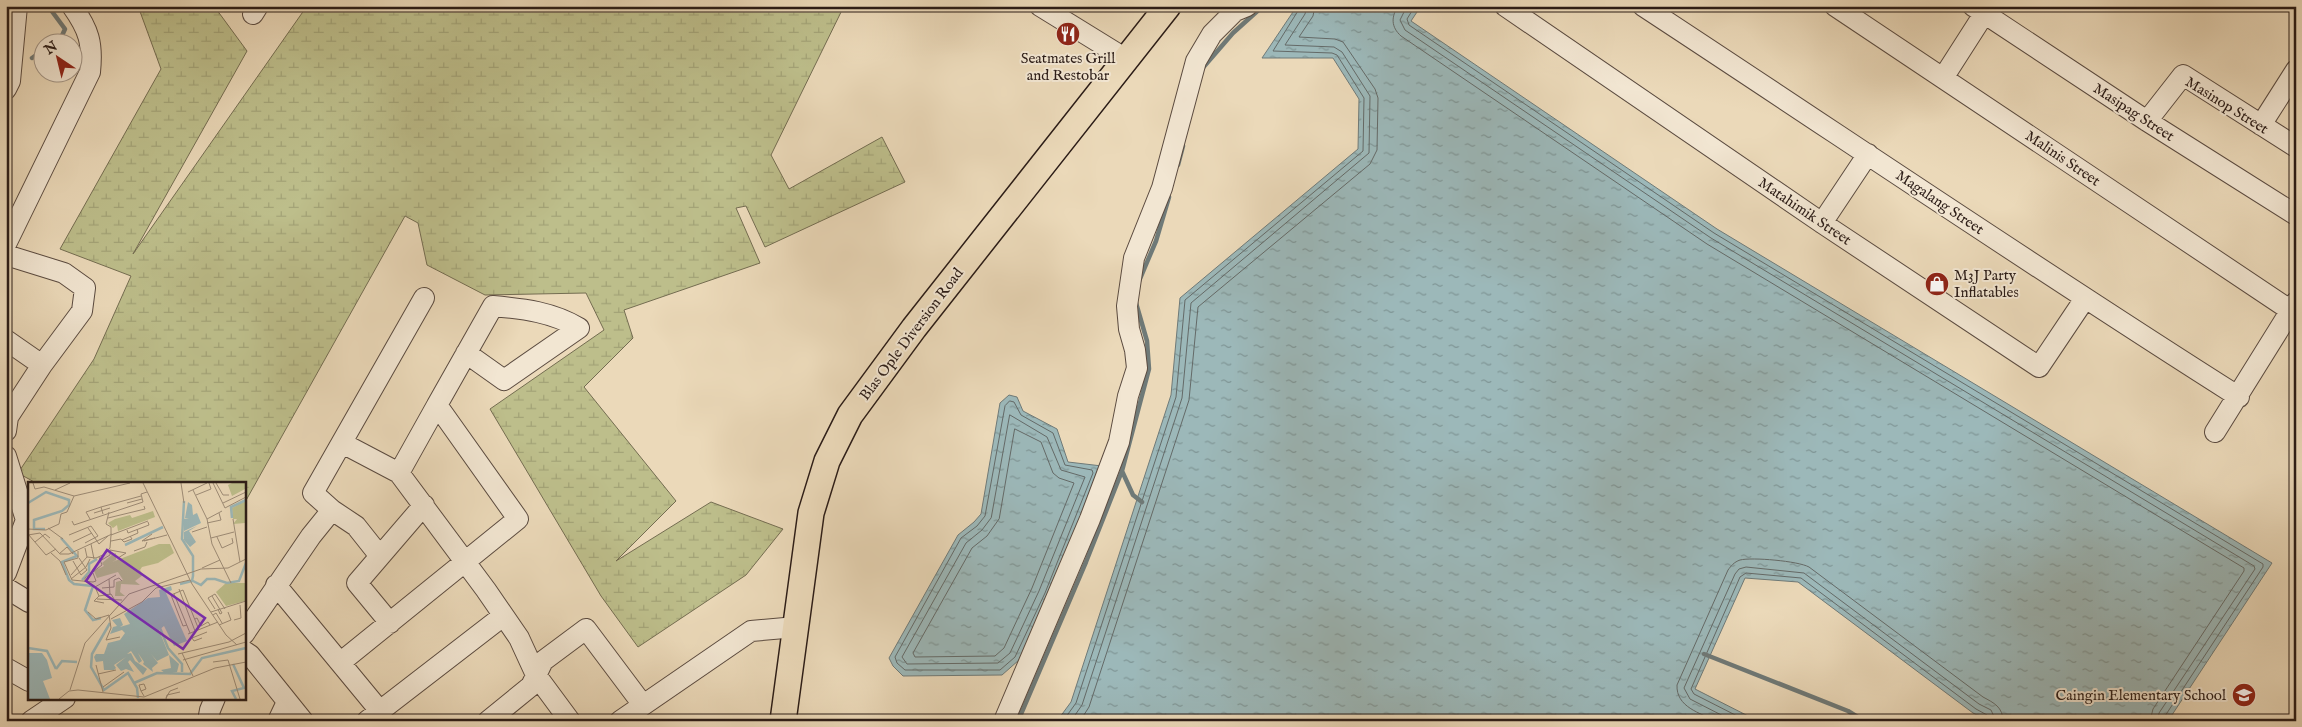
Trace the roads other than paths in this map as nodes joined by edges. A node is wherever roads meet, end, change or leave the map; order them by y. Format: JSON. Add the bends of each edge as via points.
{"nodes":[{"id":1,"x":72,"y":6,"type":"edge"},
{"id":2,"x":1040,"y":6,"type":"edge"},
{"id":3,"x":1168,"y":6,"type":"edge"},
{"id":4,"x":1247,"y":6,"type":"edge"},
{"id":5,"x":1643,"y":6,"type":"edge"},
{"id":6,"x":1835,"y":6,"type":"edge"},
{"id":7,"x":1505,"y":7,"type":"edge"},
{"id":8,"x":1979,"y":10,"type":"edge"},
{"id":9,"x":13,"y":12,"type":"edge"},
{"id":10,"x":1126,"y":59,"type":"junction"},
{"id":11,"x":2296,"y":70,"type":"edge"},
{"id":12,"x":1942,"y":78,"type":"junction"},
{"id":13,"x":8,"y":83,"type":"edge"},
{"id":14,"x":2148,"y":121,"type":"junction"},
{"id":15,"x":2261,"y":125,"type":"junction"},
{"id":16,"x":2296,"y":147,"type":"edge"},
{"id":17,"x":1868,"y":154,"type":"junction"},
{"id":18,"x":2293,"y":206,"type":"edge"},
{"id":19,"x":1822,"y":223,"type":"junction"},
{"id":20,"x":6,"y":244,"type":"edge"},
{"id":21,"x":6,"y":254,"type":"edge"},
{"id":22,"x":424,"y":298,"type":"dead end"},
{"id":23,"x":2084,"y":300,"type":"junction"},
{"id":24,"x":2293,"y":306,"type":"edge"},
{"id":25,"x":6,"y":340,"type":"edge"},
{"id":26,"x":466,"y":353,"type":"junction"},
{"id":27,"x":42,"y":365,"type":"junction"},
{"id":28,"x":2239,"y":397,"type":"junction"},
{"id":29,"x":437,"y":405,"type":"junction"},
{"id":30,"x":7,"y":421,"type":"edge"},
{"id":31,"x":2215,"y":432,"type":"dead end"},
{"id":32,"x":342,"y":442,"type":"junction"},
{"id":33,"x":6,"y":456,"type":"edge"},
{"id":34,"x":399,"y":473,"type":"junction"},
{"id":35,"x":424,"y":505,"type":"junction"},
{"id":36,"x":332,"y":510,"type":"junction"},
{"id":37,"x":28,"y":521,"type":"edge"},
{"id":38,"x":379,"y":555,"type":"junction"},
{"id":39,"x":464,"y":561,"type":"junction"},
{"id":40,"x":6,"y":573,"type":"edge"},
{"id":41,"x":276,"y":585,"type":"junction"},
{"id":42,"x":6,"y":588,"type":"edge"},
{"id":43,"x":28,"y":601,"type":"edge"},
{"id":44,"x":503,"y":616,"type":"junction"},
{"id":45,"x":390,"y":623,"type":"junction"},
{"id":46,"x":796,"y":627,"type":"junction"},
{"id":47,"x":245,"y":632,"type":"edge"},
{"id":48,"x":245,"y":652,"type":"edge"},
{"id":49,"x":341,"y":662,"type":"junction"},
{"id":50,"x":6,"y":668,"type":"edge"},
{"id":51,"x":536,"y":675,"type":"junction"},
{"id":52,"x":28,"y":680,"type":"edge"},
{"id":53,"x":61,"y":700,"type":"edge"},
{"id":54,"x":214,"y":700,"type":"edge"},
{"id":55,"x":287,"y":702,"type":"junction"},
{"id":56,"x":643,"y":705,"type":"junction"},
{"id":57,"x":374,"y":716,"type":"edge"},
{"id":58,"x":31,"y":721,"type":"edge"},
{"id":59,"x":208,"y":721,"type":"edge"},
{"id":60,"x":278,"y":721,"type":"edge"},
{"id":61,"x":303,"y":721,"type":"edge"},
{"id":62,"x":488,"y":721,"type":"edge"},
{"id":63,"x":570,"y":721,"type":"edge"},
{"id":64,"x":620,"y":721,"type":"edge"},
{"id":65,"x":783,"y":721,"type":"edge"},
{"id":66,"x":1004,"y":721,"type":"edge"}],
"edges":[{"from":1,"to":20,"type":"street","via":[[86,26],[92,51],[90,72]]},
{"from":2,"to":10,"type":"street"},
{"from":3,"to":10,"type":"main road","name":"Blas Ople Diversion Road"},
{"from":4,"to":66,"type":"street","via":[[1235,11],[1212,34],[1196,61],[1162,188],[1134,258],[1127,306],[1137,368],[1118,442],[1090,519]]},
{"from":5,"to":17,"type":"street","name":"Magalang Street"},
{"from":6,"to":12,"type":"street","name":"Malinis Street"},
{"from":7,"to":19,"type":"street","name":"Matahimik Street"},
{"from":8,"to":12,"type":"street"},
{"from":8,"to":14,"type":"street","name":"Masipag Street"},
{"from":9,"to":13,"type":"street"},
{"from":10,"to":46,"type":"main road","name":"Blas Ople Diversion Road","via":[[914,328],[850,415],[828,461],[811,513]]},
{"from":11,"to":15,"type":"street"},
{"from":12,"to":24,"type":"street","name":"Malinis Street"},
{"from":14,"to":15,"type":"street","name":"Masinop Street","via":[[2183,75]]},
{"from":14,"to":18,"type":"street","name":"Masipag Street"},
{"from":15,"to":16,"type":"street","name":"Masinop Street"},
{"from":17,"to":19,"type":"street"},
{"from":17,"to":23,"type":"street","name":"Magalang Street"},
{"from":19,"to":23,"type":"street","name":"Matahimik Street","via":[[2039,368]]},
{"from":21,"to":27,"type":"street","via":[[64,273],[85,288],[82,311]]},
{"from":22,"to":32,"type":"street"},
{"from":23,"to":28,"type":"street","name":"Magalang Street"},
{"from":24,"to":28,"type":"street"},
{"from":25,"to":27,"type":"street"},
{"from":26,"to":26,"type":"street","via":[[493,306],[535,310],[561,317],[579,328],[504,380]]},
{"from":26,"to":29,"type":"street"},
{"from":27,"to":30,"type":"street"},
{"from":28,"to":31,"type":"street"},
{"from":29,"to":34,"type":"street"},
{"from":29,"to":39,"type":"street","via":[[518,519]]},
{"from":32,"to":34,"type":"street"},
{"from":32,"to":36,"type":"street","via":[[313,493]]},
{"from":33,"to":37,"type":"street"},
{"from":34,"to":35,"type":"street"},
{"from":35,"to":38,"type":"street"},
{"from":35,"to":39,"type":"street"},
{"from":36,"to":38,"type":"street","via":[[356,526]]},
{"from":36,"to":41,"type":"street"},
{"from":37,"to":40,"type":"street"},
{"from":38,"to":45,"type":"street","via":[[357,583]]},
{"from":39,"to":44,"type":"street"},
{"from":39,"to":45,"type":"street"},
{"from":41,"to":47,"type":"street"},
{"from":41,"to":49,"type":"street"},
{"from":42,"to":43,"type":"street"},
{"from":44,"to":51,"type":"street","via":[[519,638]]},
{"from":44,"to":57,"type":"street"},
{"from":45,"to":49,"type":"street"},
{"from":46,"to":56,"type":"street","via":[[751,631]]},
{"from":46,"to":65,"type":"main road","name":"Blas Ople Diversion Road"},
{"from":48,"to":55,"type":"street"},
{"from":49,"to":57,"type":"street"},
{"from":50,"to":52,"type":"street"},
{"from":51,"to":56,"type":"street","via":[[543,661],[586,629]]},
{"from":51,"to":62,"type":"street","via":[[531,686]]},
{"from":51,"to":63,"type":"street"},
{"from":53,"to":58,"type":"street"},
{"from":54,"to":59,"type":"street"},
{"from":55,"to":60,"type":"street"},
{"from":55,"to":61,"type":"street"},
{"from":56,"to":64,"type":"street"}]}
